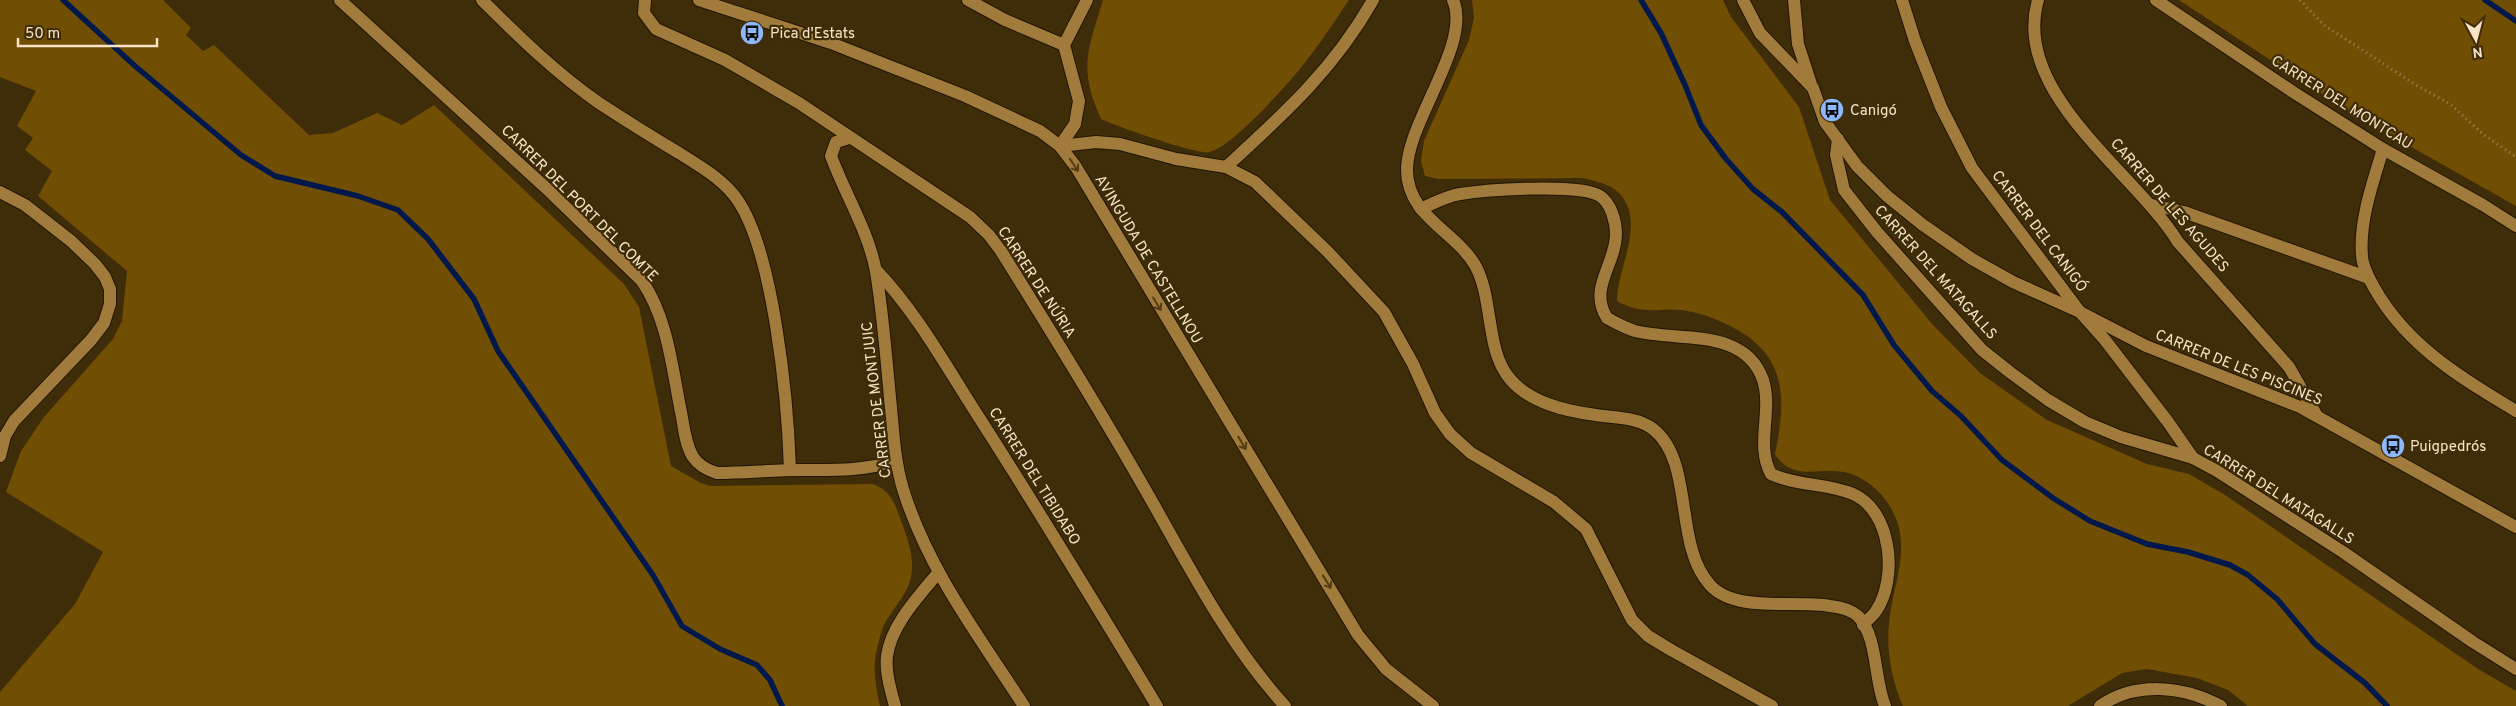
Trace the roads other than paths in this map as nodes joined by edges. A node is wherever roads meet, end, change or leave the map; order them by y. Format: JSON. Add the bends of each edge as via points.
{"nodes":[{"id":1,"x":340,"y":0,"type":"edge"},
{"id":2,"x":482,"y":0,"type":"edge"},
{"id":3,"x":645,"y":0,"type":"edge"},
{"id":4,"x":699,"y":0,"type":"edge"},
{"id":5,"x":968,"y":0,"type":"edge"},
{"id":6,"x":1088,"y":0,"type":"edge"},
{"id":7,"x":1373,"y":0,"type":"edge"},
{"id":8,"x":1454,"y":0,"type":"edge"},
{"id":9,"x":1743,"y":0,"type":"edge"},
{"id":10,"x":1794,"y":0,"type":"edge"},
{"id":11,"x":1902,"y":0,"type":"edge"},
{"id":12,"x":2038,"y":0,"type":"edge"},
{"id":13,"x":2156,"y":0,"type":"edge"},
{"id":14,"x":1064,"y":44,"type":"junction"},
{"id":15,"x":1813,"y":88,"type":"junction"},
{"id":16,"x":849,"y":138,"type":"junction"},
{"id":17,"x":1838,"y":139,"type":"junction"},
{"id":18,"x":1060,"y":146,"type":"junction"},
{"id":19,"x":2384,"y":149,"type":"junction"},
{"id":20,"x":1226,"y":167,"type":"junction"},
{"id":21,"x":0,"y":192,"type":"edge"},
{"id":22,"x":2152,"y":205,"type":"junction"},
{"id":23,"x":1421,"y":209,"type":"junction"},
{"id":24,"x":2516,"y":226,"type":"edge"},
{"id":25,"x":876,"y":270,"type":"junction"},
{"id":26,"x":2368,"y":278,"type":"junction"},
{"id":27,"x":2080,"y":312,"type":"junction"},
{"id":28,"x":2516,"y":411,"type":"edge"},
{"id":29,"x":2317,"y":416,"type":"junction"},
{"id":30,"x":2,"y":435,"type":"edge"},
{"id":31,"x":0,"y":456,"type":"edge"},
{"id":32,"x":2193,"y":458,"type":"junction"},
{"id":33,"x":896,"y":461,"type":"junction"},
{"id":34,"x":790,"y":470,"type":"junction"},
{"id":35,"x":2516,"y":527,"type":"edge"},
{"id":36,"x":938,"y":573,"type":"junction"},
{"id":37,"x":1863,"y":624,"type":"junction"},
{"id":38,"x":2516,"y":669,"type":"edge"},
{"id":39,"x":895,"y":706,"type":"edge"},
{"id":40,"x":1024,"y":706,"type":"edge"},
{"id":41,"x":1157,"y":706,"type":"edge"},
{"id":42,"x":1285,"y":706,"type":"edge"},
{"id":43,"x":1432,"y":706,"type":"edge"},
{"id":44,"x":1772,"y":706,"type":"edge"},
{"id":45,"x":1886,"y":706,"type":"edge"},
{"id":46,"x":2100,"y":706,"type":"edge"},
{"id":47,"x":2221,"y":706,"type":"edge"}],
"edges":[{"from":1,"to":34,"type":"street","name":"CARRER DEL PORT DEL COMTE","via":[[546,188],[642,281],[663,324],[687,444],[696,462],[717,473]]},
{"from":2,"to":34,"type":"street","via":[[556,72],[714,176],[738,202],[747,216],[768,287],[789,432]]},
{"from":3,"to":16,"type":"street","name":"CARRER DE NÚRIA","via":[[644,13],[656,29],[725,60],[799,103]]},
{"from":4,"to":18,"type":"street","name":"AVINGUDA DE CASTELLNOU","via":[[917,75],[1040,131]]},
{"from":5,"to":14,"type":"street","via":[[1005,20]]},
{"from":6,"to":14,"type":"street"},
{"from":7,"to":20,"type":"street","via":[[1322,75],[1258,140]]},
{"from":8,"to":23,"type":"street","via":[[1457,24],[1452,43],[1410,148],[1407,170],[1410,189]]},
{"from":9,"to":15,"type":"street","via":[[1760,33]]},
{"from":10,"to":15,"type":"street","name":"CARRER DE LES PISCINES","via":[[1798,44]]},
{"from":11,"to":27,"type":"street","name":"CARRER DEL CANIGÓ","via":[[1941,107],[1972,168]]},
{"from":12,"to":22,"type":"street","name":"CARRER DE LES AGUDES","via":[[2035,26],[2038,58],[2055,93],[2071,117]]},
{"from":13,"to":19,"type":"street","name":"CARRER DEL MONTCAU"},
{"from":14,"to":18,"type":"street","via":[[1079,102],[1075,124]]},
{"from":15,"to":17,"type":"street","name":"CARRER DE LES PISCINES","via":[[1825,122]]},
{"from":16,"to":25,"type":"street","name":"CARRER DE MONTJUIC","via":[[836,142],[831,156]]},
{"from":16,"to":42,"type":"street","name":"CARRER DE NÚRIA","via":[[970,217],[989,235],[1142,483],[1218,619]]},
{"from":17,"to":27,"type":"street","name":"CARRER DE LES PISCINES","via":[[1857,166],[1923,225],[1972,259],[2013,282]]},
{"from":17,"to":32,"type":"street","name":"CARRER DEL MATAGALLS","via":[[1836,155],[1844,190],[1982,350],[2048,400],[2085,422],[2121,437]]},
{"from":18,"to":20,"type":"street","via":[[1096,142],[1120,144],[1176,159]]},
{"from":18,"to":43,"type":"street","name":"AVINGUDA DE CASTELLNOU","one_way":true,"via":[[1358,635],[1386,670]]},
{"from":19,"to":24,"type":"street","name":"CARRER DEL MONTCAU"},
{"from":19,"to":26,"type":"street","via":[[2364,229],[2362,257]]},
{"from":20,"to":44,"type":"street","via":[[1254,182],[1284,208],[1384,312],[1435,413],[1450,434],[1471,453],[1554,502],[1586,530],[1628,614],[1648,636]]},
{"from":21,"to":30,"type":"street","via":[[25,205],[71,241],[96,264],[110,290],[110,304],[104,323]]},
{"from":22,"to":26,"type":"street","via":[[2184,212]]},
{"from":22,"to":29,"type":"street","name":"CARRER DE LES AGUDES","via":[[2178,242],[2289,367]]},
{"from":23,"to":37,"type":"street","via":[[1473,261],[1481,277],[1499,359],[1509,378],[1539,401],[1579,413],[1639,422],[1652,427],[1665,440],[1673,456],[1693,553],[1701,573],[1712,587],[1736,600],[1762,604],[1814,603],[1840,608],[1857,615]]},
{"from":23,"to":37,"type":"street","via":[[1459,194],[1493,191],[1561,189],[1600,196],[1609,205],[1616,235],[1601,282],[1600,300],[1607,318],[1635,331],[1701,338],[1736,348],[1750,359],[1764,382],[1767,398],[1764,452],[1765,464],[1771,474],[1792,482],[1853,494],[1865,502],[1882,524],[1889,556],[1888,576],[1877,610]]},
{"from":25,"to":33,"type":"street","name":"CARRER DE MONTJUIC"},
{"from":25,"to":41,"type":"street","name":"CARRER DEL TIBIDABO","via":[[928,336]]},
{"from":26,"to":28,"type":"street","via":[[2391,314],[2421,348],[2462,379]]},
{"from":27,"to":29,"type":"street","name":"CARRER DE LES PISCINES","via":[[2146,346]]},
{"from":27,"to":32,"type":"street","name":"CARRER DEL CANIGÓ","via":[[2105,340]]},
{"from":29,"to":35,"type":"street","name":"CARRER DE LES PISCINES"},
{"from":30,"to":31,"type":"street"},
{"from":32,"to":38,"type":"street","name":"CARRER DEL MATAGALLS","via":[[2275,508]]},
{"from":33,"to":34,"type":"street","name":"CARRER DEL PORT DEL COMTE","via":[[869,469]]},
{"from":33,"to":36,"type":"street","name":"CARRER DE MONTJUIC","via":[[907,499]]},
{"from":36,"to":39,"type":"street","via":[[908,612],[891,642],[887,667]]},
{"from":36,"to":40,"type":"street","name":"CARRER DE MONTJUIC"},
{"from":37,"to":45,"type":"street","via":[[1871,643],[1878,690]]},
{"from":46,"to":47,"type":"street","via":[[2114,696],[2139,689],[2190,693]]}]}
